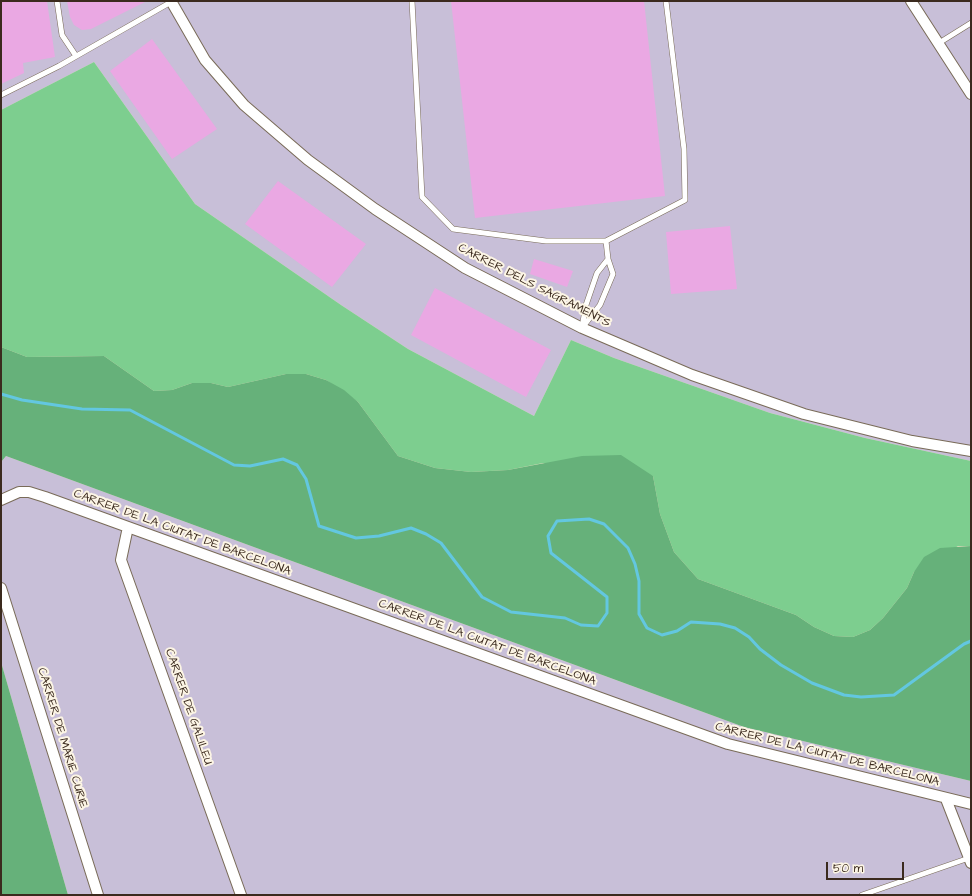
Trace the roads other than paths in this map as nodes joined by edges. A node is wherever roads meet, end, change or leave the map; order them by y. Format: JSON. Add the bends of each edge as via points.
{"nodes":[{"id":1,"x":57,"y":1,"type":"edge"},
{"id":2,"x":171,"y":1,"type":"edge"},
{"id":3,"x":412,"y":1,"type":"edge"},
{"id":4,"x":666,"y":1,"type":"edge"},
{"id":5,"x":911,"y":1,"type":"edge"},
{"id":6,"x":971,"y":23,"type":"edge"},
{"id":7,"x":939,"y":44,"type":"junction"},
{"id":8,"x":76,"y":56,"type":"junction"},
{"id":9,"x":971,"y":94,"type":"edge"},
{"id":10,"x":1,"y":95,"type":"edge"},
{"id":11,"x":606,"y":241,"type":"junction"},
{"id":12,"x":608,"y":259,"type":"junction"},
{"id":13,"x":582,"y":328,"type":"junction"},
{"id":14,"x":971,"y":451,"type":"edge"},
{"id":15,"x":1,"y":500,"type":"edge"},
{"id":16,"x":128,"y":527,"type":"junction"},
{"id":17,"x":1,"y":588,"type":"edge"},
{"id":18,"x":946,"y":799,"type":"junction"},
{"id":19,"x":971,"y":804,"type":"edge"},
{"id":20,"x":970,"y":860,"type":"edge"},
{"id":21,"x":98,"y":895,"type":"edge"},
{"id":22,"x":240,"y":895,"type":"edge"},
{"id":23,"x":862,"y":895,"type":"edge"}],
"edges":[{"from":1,"to":8,"type":"lane","via":[[62,36]]},
{"from":2,"to":8,"type":"lane"},
{"from":2,"to":13,"type":"street","name":"CARRER DELS SAGRAMENTS","via":[[205,60],[244,105],[308,160],[375,209],[465,268]]},
{"from":3,"to":11,"type":"lane","via":[[422,197],[453,229],[546,242]]},
{"from":4,"to":11,"type":"lane","via":[[684,149],[685,200]]},
{"from":5,"to":7,"type":"street"},
{"from":6,"to":7,"type":"lane"},
{"from":7,"to":9,"type":"street"},
{"from":8,"to":10,"type":"lane"},
{"from":11,"to":12,"type":"lane"},
{"from":12,"to":13,"type":"lane","via":[[597,272],[586,305]]},
{"from":12,"to":13,"type":"lane","via":[[613,274],[600,305]]},
{"from":13,"to":14,"type":"street","name":"CARRER DELS SAGRAMENTS","via":[[692,375],[804,414],[912,440]]},
{"from":15,"to":16,"type":"street","name":"CARRER DE LA CIUTAT DE BARCELONA","via":[[15,493],[29,492]]},
{"from":16,"to":18,"type":"street","name":"CARRER DE LA CIUTAT DE BARCELONA","via":[[728,744]]},
{"from":16,"to":22,"type":"street","name":"CARRER DE GALILEU","via":[[121,560]]},
{"from":17,"to":21,"type":"street","name":"CARRER DE MARIE CURIE"},
{"from":18,"to":19,"type":"street","name":"CARRER DE LA CIUTAT DE BARCELONA"},
{"from":18,"to":20,"type":"street"},
{"from":20,"to":23,"type":"lane"}]}
